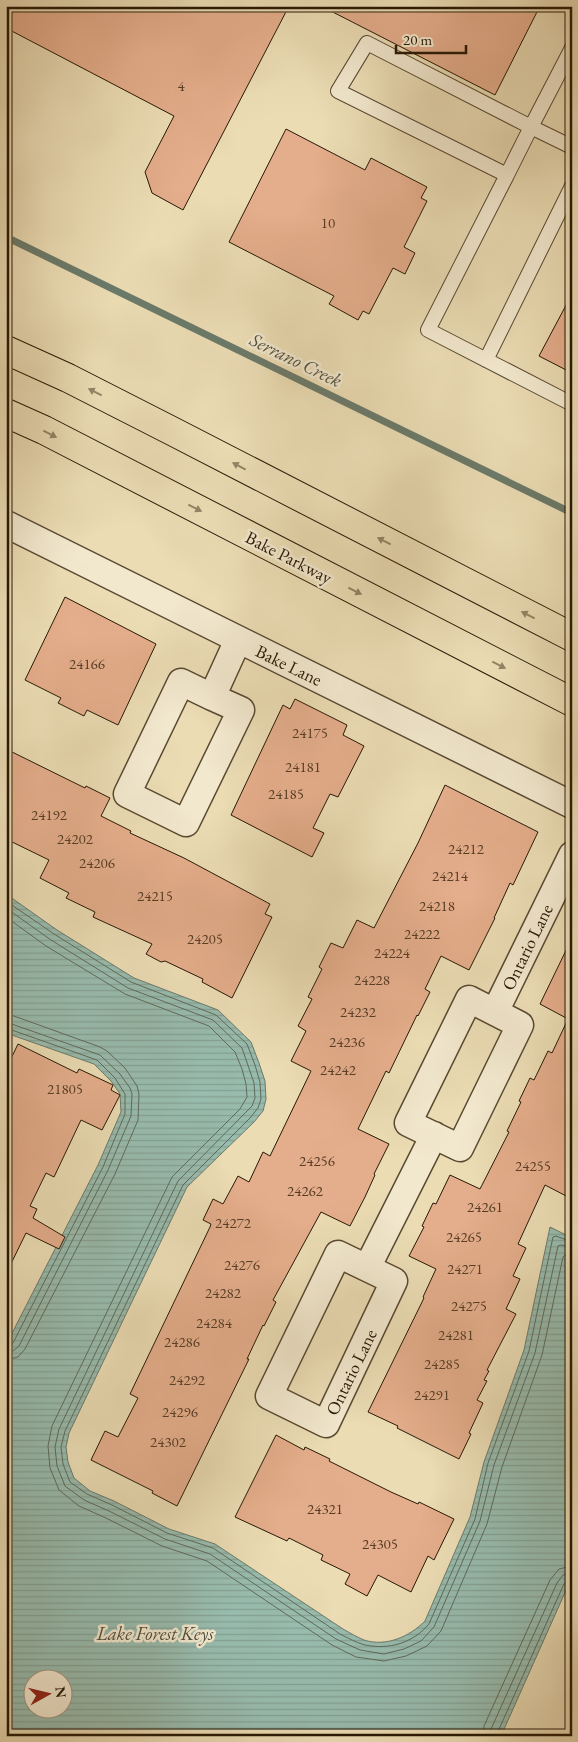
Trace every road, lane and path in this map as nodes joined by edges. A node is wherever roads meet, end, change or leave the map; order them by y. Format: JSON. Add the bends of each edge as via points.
{"nodes":[{"id":1,"x":572,"y":48,"type":"edge"},
{"id":2,"x":531,"y":127,"type":"junction"},
{"id":3,"x":572,"y":147,"type":"edge"},
{"id":4,"x":507,"y":175,"type":"junction"},
{"id":5,"x":572,"y":186,"type":"edge"},
{"id":6,"x":6,"y":350,"type":"edge"},
{"id":7,"x":486,"y":360,"type":"junction"},
{"id":8,"x":572,"y":404,"type":"edge"},
{"id":9,"x":6,"y":413,"type":"edge"},
{"id":10,"x":6,"y":524,"type":"edge"},
{"id":11,"x":572,"y":637,"type":"edge"},
{"id":12,"x":238,"y":640,"type":"junction"},
{"id":13,"x":212,"y":696,"type":"junction"},
{"id":14,"x":572,"y":702,"type":"edge"},
{"id":15,"x":572,"y":805,"type":"edge"},
{"id":16,"x":572,"y":855,"type":"edge"},
{"id":17,"x":495,"y":1012,"type":"junction"},
{"id":18,"x":434,"y":1136,"type":"junction"},
{"id":19,"x":367,"y":1268,"type":"junction"}],
"edges":[{"from":1,"to":2,"type":"lane"},
{"from":2,"to":3,"type":"lane"},
{"from":2,"to":4,"type":"lane"},
{"from":2,"to":4,"type":"lane","via":[[367,43],[338,91]]},
{"from":4,"to":7,"type":"lane","via":[[428,330]]},
{"from":5,"to":7,"type":"lane"},
{"from":11,"to":6,"type":"main road","one_way":true,"via":[[68,378]]},
{"from":7,"to":8,"type":"lane"},
{"from":9,"to":14,"type":"main road","name":"Bake Parkway","one_way":true},
{"from":10,"to":12,"type":"street","name":"Bake Lane"},
{"from":12,"to":13,"type":"street"},
{"from":12,"to":15,"type":"street","name":"Bake Lane"},
{"from":13,"to":13,"type":"street","via":[[181,682],[127,794],[186,823],[241,710]]},
{"from":16,"to":17,"type":"street","name":"Ontario Lane"},
{"from":17,"to":18,"type":"street","name":"Ontario Lane","via":[[520,1025],[464,1140],[460,1148]]},
{"from":17,"to":18,"type":"street","name":"Ontario Lane","via":[[469,999],[408,1123]]},
{"from":18,"to":19,"type":"street"},
{"from":19,"to":19,"type":"street","name":"Ontario Lane","via":[[338,1254],[269,1396],[326,1424],[394,1281]]}]}
